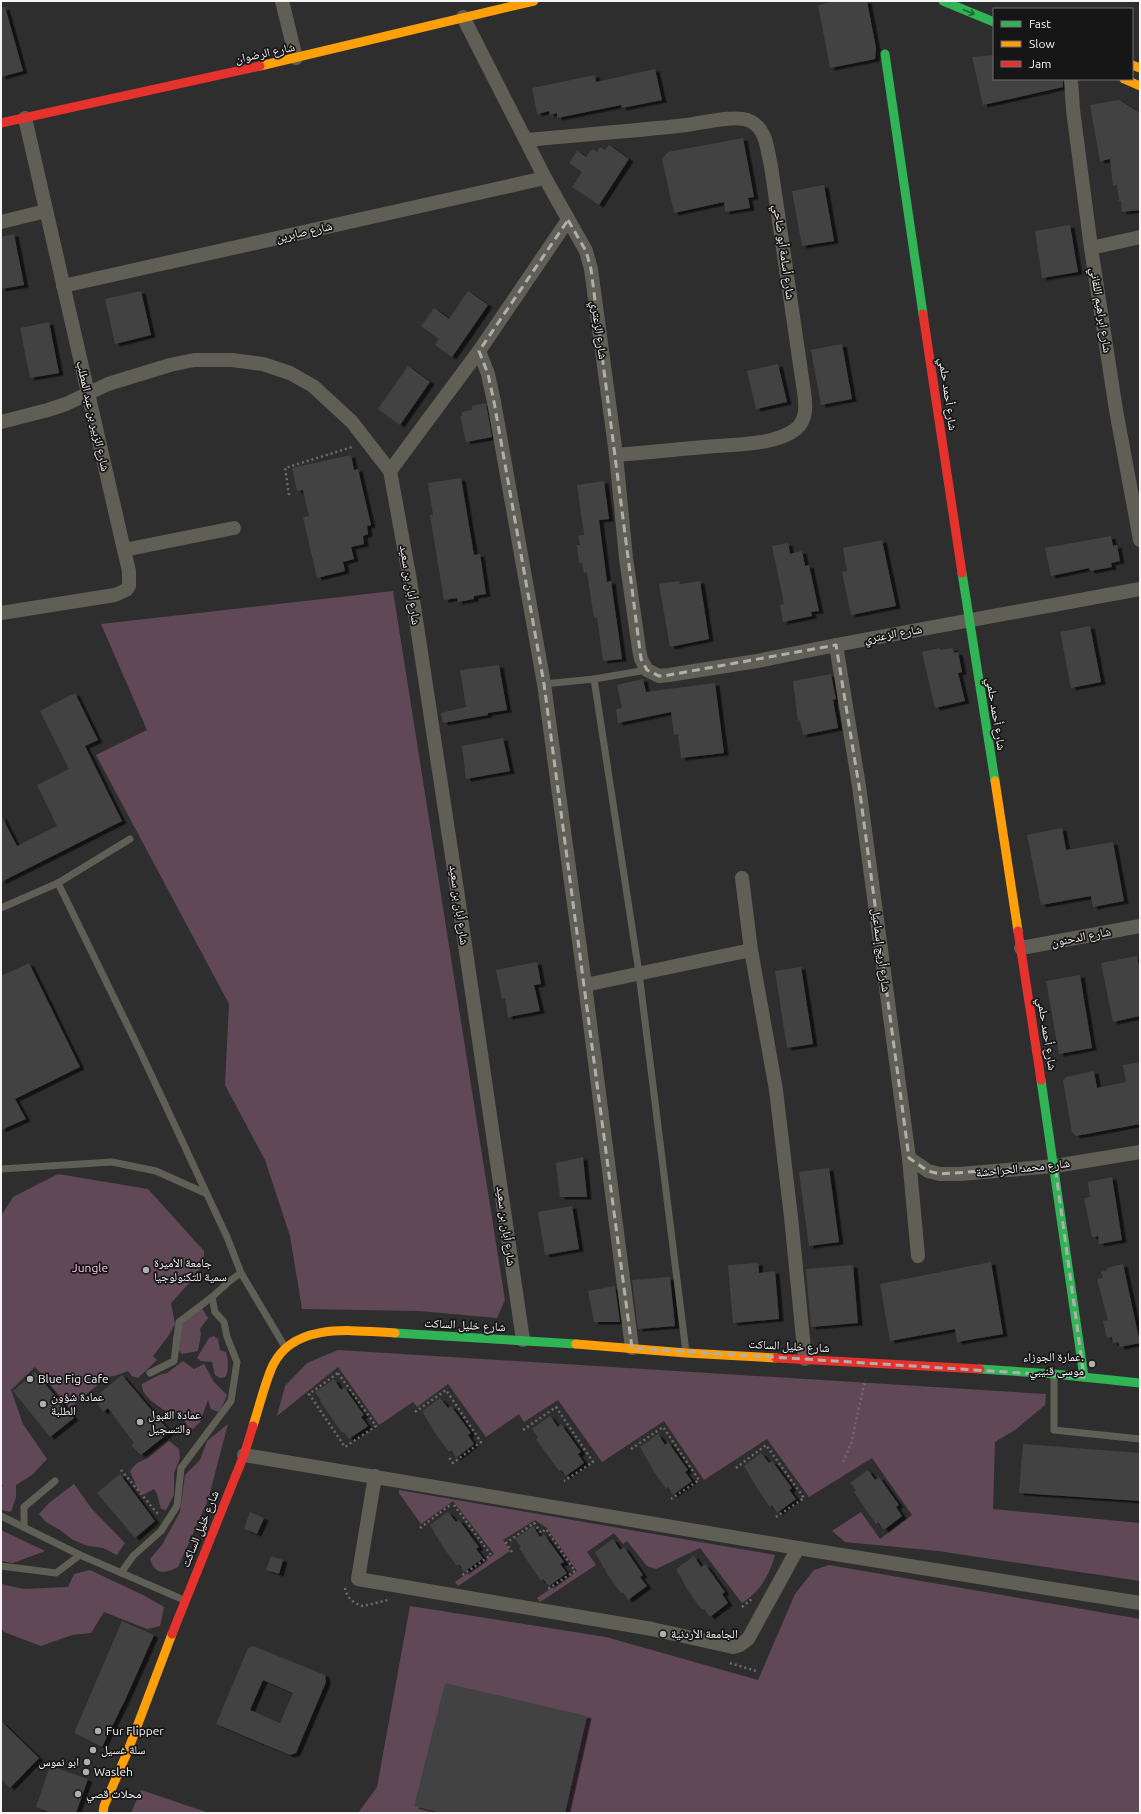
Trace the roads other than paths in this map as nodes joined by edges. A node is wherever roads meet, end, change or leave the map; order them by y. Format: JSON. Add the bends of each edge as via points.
{"nodes":[{"id":1,"x":282,"y":1,"type":"edge"},
{"id":2,"x":534,"y":1,"type":"edge"},
{"id":3,"x":943,"y":1,"type":"edge"},
{"id":4,"x":967,"y":1,"type":"edge"},
{"id":5,"x":993,"y":12,"type":"edge"},
{"id":6,"x":463,"y":17,"type":"junction"},
{"id":7,"x":993,"y":22,"type":"edge"},
{"id":8,"x":885,"y":54,"type":"dead end"},
{"id":9,"x":296,"y":58,"type":"junction"},
{"id":10,"x":1071,"y":80,"type":"edge"},
{"id":11,"x":1126,"y":80,"type":"edge"},
{"id":12,"x":1140,"y":86,"type":"edge"},
{"id":13,"x":25,"y":118,"type":"junction"},
{"id":14,"x":1,"y":123,"type":"edge"},
{"id":15,"x":526,"y":140,"type":"junction"},
{"id":16,"x":545,"y":178,"type":"junction"},
{"id":17,"x":46,"y":211,"type":"junction"},
{"id":18,"x":568,"y":220,"type":"junction"},
{"id":19,"x":1,"y":222,"type":"edge"},
{"id":20,"x":1140,"y":237,"type":"edge"},
{"id":21,"x":1091,"y":248,"type":"junction"},
{"id":22,"x":63,"y":286,"type":"junction"},
{"id":23,"x":479,"y":351,"type":"junction"},
{"id":24,"x":88,"y":393,"type":"junction"},
{"id":25,"x":1,"y":422,"type":"edge"},
{"id":26,"x":616,"y":455,"type":"junction"},
{"id":27,"x":390,"y":471,"type":"junction"},
{"id":28,"x":234,"y":528,"type":"dead end"},
{"id":29,"x":1140,"y":540,"type":"edge"},
{"id":30,"x":124,"y":550,"type":"junction"},
{"id":31,"x":1140,"y":588,"type":"edge"},
{"id":32,"x":1,"y":613,"type":"edge"},
{"id":33,"x":969,"y":620,"type":"junction"},
{"id":34,"x":836,"y":645,"type":"junction"},
{"id":35,"x":647,"y":670,"type":"junction"},
{"id":36,"x":594,"y":679,"type":"junction"},
{"id":37,"x":544,"y":684,"type":"junction"},
{"id":38,"x":130,"y":839,"type":"dead end"},
{"id":39,"x":742,"y":878,"type":"dead end"},
{"id":40,"x":58,"y":883,"type":"junction"},
{"id":41,"x":1,"y":908,"type":"edge"},
{"id":42,"x":1140,"y":926,"type":"edge"},
{"id":43,"x":1021,"y":948,"type":"junction"},
{"id":44,"x":751,"y":950,"type":"junction"},
{"id":45,"x":639,"y":973,"type":"junction"},
{"id":46,"x":585,"y":985,"type":"junction"},
{"id":47,"x":1140,"y":1152,"type":"edge"},
{"id":48,"x":909,"y":1158,"type":"junction"},
{"id":49,"x":1055,"y":1166,"type":"junction"},
{"id":50,"x":1,"y":1169,"type":"edge"},
{"id":51,"x":205,"y":1193,"type":"junction"},
{"id":52,"x":918,"y":1256,"type":"dead end"},
{"id":53,"x":241,"y":1273,"type":"junction"},
{"id":54,"x":212,"y":1297,"type":"junction"},
{"id":55,"x":522,"y":1340,"type":"junction"},
{"id":56,"x":285,"y":1348,"type":"junction"},
{"id":57,"x":632,"y":1348,"type":"junction"},
{"id":58,"x":686,"y":1353,"type":"junction"},
{"id":59,"x":805,"y":1359,"type":"junction"},
{"id":60,"x":150,"y":1373,"type":"dead end"},
{"id":61,"x":1054,"y":1374,"type":"junction"},
{"id":62,"x":1084,"y":1377,"type":"junction"},
{"id":63,"x":1140,"y":1383,"type":"edge"},
{"id":64,"x":1140,"y":1438,"type":"edge"},
{"id":65,"x":244,"y":1454,"type":"junction"},
{"id":66,"x":375,"y":1476,"type":"junction"},
{"id":67,"x":55,"y":1481,"type":"dead end"},
{"id":68,"x":1,"y":1516,"type":"edge"},
{"id":69,"x":24,"y":1527,"type":"junction"},
{"id":70,"x":798,"y":1548,"type":"junction"},
{"id":71,"x":80,"y":1555,"type":"junction"},
{"id":72,"x":1,"y":1566,"type":"edge"},
{"id":73,"x":121,"y":1573,"type":"junction"},
{"id":74,"x":185,"y":1600,"type":"junction"},
{"id":75,"x":1140,"y":1603,"type":"edge"},
{"id":76,"x":104,"y":1810,"type":"edge"},
{"id":77,"x":95,"y":1813,"type":"edge"}],
"edges":[{"from":1,"to":9,"type":"street"},
{"from":2,"to":6,"type":"street","name":"شارع الرضوان"},
{"from":3,"to":7,"type":"street","one_way":true},
{"from":4,"to":5,"type":"street"},
{"from":6,"to":9,"type":"street","name":"شارع الرضوان"},
{"from":6,"to":15,"type":"street","name":"شارع الزعتري"},
{"from":8,"to":33,"type":"street","name":"شارع أحمد حلمي"},
{"from":9,"to":13,"type":"street","name":"شارع الرضوان"},
{"from":10,"to":21,"type":"street","name":"شارع ابراهيم اللقاني"},
{"from":11,"to":12,"type":"street"},
{"from":13,"to":14,"type":"street","name":"شارع الرضوان"},
{"from":13,"to":17,"type":"street","name":"شارع الزبير بن عبد المطلب"},
{"from":15,"to":16,"type":"street","name":"شارع الزعتري"},
{"from":15,"to":26,"type":"street","name":"شارع أسامة أبو ضاحي","via":[[738,119],[757,125],[763,133],[771,166],[806,404],[802,421],[790,433],[763,441]]},
{"from":16,"to":18,"type":"street","name":"شارع الزعتري"},
{"from":16,"to":22,"type":"street","name":"شارع صابرين"},
{"from":17,"to":19,"type":"street"},
{"from":17,"to":22,"type":"street","name":"شارع الزبير بن عبد المطلب"},
{"from":18,"to":23,"type":"street"},
{"from":18,"to":26,"type":"street","name":"شارع الزعتري","via":[[586,251],[591,269]]},
{"from":20,"to":21,"type":"street"},
{"from":21,"to":29,"type":"street","name":"شارع ابراهيم اللقاني","via":[[1116,410]]},
{"from":22,"to":24,"type":"street","name":"شارع الزبير بن عبد المطلب"},
{"from":23,"to":27,"type":"street"},
{"from":23,"to":37,"type":"street","via":[[488,374],[494,402]]},
{"from":24,"to":25,"type":"street","via":[[66,404]]},
{"from":24,"to":27,"type":"street","via":[[132,375],[194,360],[232,360],[263,364],[290,373],[313,386],[352,422]]},
{"from":24,"to":30,"type":"street","name":"شارع الزبير بن عبد المطلب"},
{"from":26,"to":35,"type":"street","name":"شارع الزعتري","via":[[634,621],[641,659]]},
{"from":27,"to":55,"type":"street","name":"شارع أبان بن سعيد","via":[[410,580],[441,784]]},
{"from":28,"to":30,"type":"street"},
{"from":30,"to":32,"type":"street","name":"شارع الزبير بن عبد المطلب","via":[[129,586],[122,592]]},
{"from":31,"to":33,"type":"street","name":"شارع الزعتري"},
{"from":33,"to":34,"type":"street","name":"شارع الزعتري"},
{"from":33,"to":43,"type":"street","name":"شارع أحمد حلمي"},
{"from":34,"to":35,"type":"street","name":"شارع الزعتري","via":[[680,674],[659,676]]},
{"from":34,"to":48,"type":"street","name":"شارع أريج إسماعيل","via":[[859,786]]},
{"from":35,"to":36,"type":"lane","name":"شارع الزعتري"},
{"from":36,"to":37,"type":"lane","name":"شارع الزعتري"},
{"from":36,"to":45,"type":"lane"},
{"from":37,"to":46,"type":"street"},
{"from":38,"to":40,"type":"lane"},
{"from":39,"to":44,"type":"street"},
{"from":40,"to":41,"type":"lane"},
{"from":40,"to":51,"type":"lane","via":[[96,958]]},
{"from":42,"to":43,"type":"street","name":"شارع الدحنون"},
{"from":43,"to":49,"type":"street","name":"شارع أحمد حلمي"},
{"from":44,"to":45,"type":"street"},
{"from":44,"to":59,"type":"street","via":[[776,1090]]},
{"from":45,"to":46,"type":"street"},
{"from":45,"to":58,"type":"lane"},
{"from":46,"to":57,"type":"street"},
{"from":47,"to":49,"type":"street","name":"شارع محمد الحراحشة"},
{"from":48,"to":49,"type":"street","name":"شارع محمد الحراحشة","via":[[928,1171],[940,1174]]},
{"from":48,"to":52,"type":"street","name":"شارع أريج إسماعيل"},
{"from":49,"to":62,"type":"street","name":"شارع أحمد حلمي"},
{"from":50,"to":51,"type":"lane","via":[[112,1162],[156,1171]]},
{"from":51,"to":53,"type":"lane","via":[[227,1237]]},
{"from":53,"to":54,"type":"lane"},
{"from":53,"to":56,"type":"lane"},
{"from":54,"to":60,"type":"lane","via":[[179,1322],[174,1362]]},
{"from":54,"to":73,"type":"lane","via":[[215,1312],[224,1322],[226,1337],[236,1362],[231,1401],[181,1468],[177,1506],[166,1524],[133,1556]]},
{"from":55,"to":56,"type":"street","name":"شارع خليل الساكت","via":[[336,1330],[309,1335]]},
{"from":55,"to":57,"type":"street","name":"شارع خليل الساكت"},
{"from":56,"to":65,"type":"street","name":"شارع خليل الساكت","via":[[273,1365]]},
{"from":57,"to":58,"type":"street","name":"شارع خليل الساكت"},
{"from":58,"to":59,"type":"street","name":"شارع خليل الساكت"},
{"from":59,"to":61,"type":"street","name":"شارع خليل الساكت"},
{"from":61,"to":62,"type":"street","name":"شارع خليل الساكت"},
{"from":61,"to":64,"type":"lane","via":[[1054,1430]]},
{"from":62,"to":63,"type":"street","name":"شارع خليل الساكت"},
{"from":65,"to":66,"type":"street"},
{"from":65,"to":74,"type":"street","name":"شارع خليل الساكت"},
{"from":66,"to":70,"type":"street"},
{"from":66,"to":70,"type":"street","via":[[358,1579],[652,1630],[733,1647],[748,1639]]},
{"from":67,"to":69,"type":"lane","via":[[24,1507]]},
{"from":68,"to":69,"type":"lane"},
{"from":69,"to":71,"type":"lane"},
{"from":70,"to":75,"type":"street"},
{"from":71,"to":72,"type":"lane","via":[[56,1573]]},
{"from":71,"to":73,"type":"lane"},
{"from":73,"to":74,"type":"lane"},
{"from":74,"to":76,"type":"street","name":"شارع خليل الساكت"},
{"from":76,"to":77,"type":"street","name":"شارع خليل الساكت"}]}
